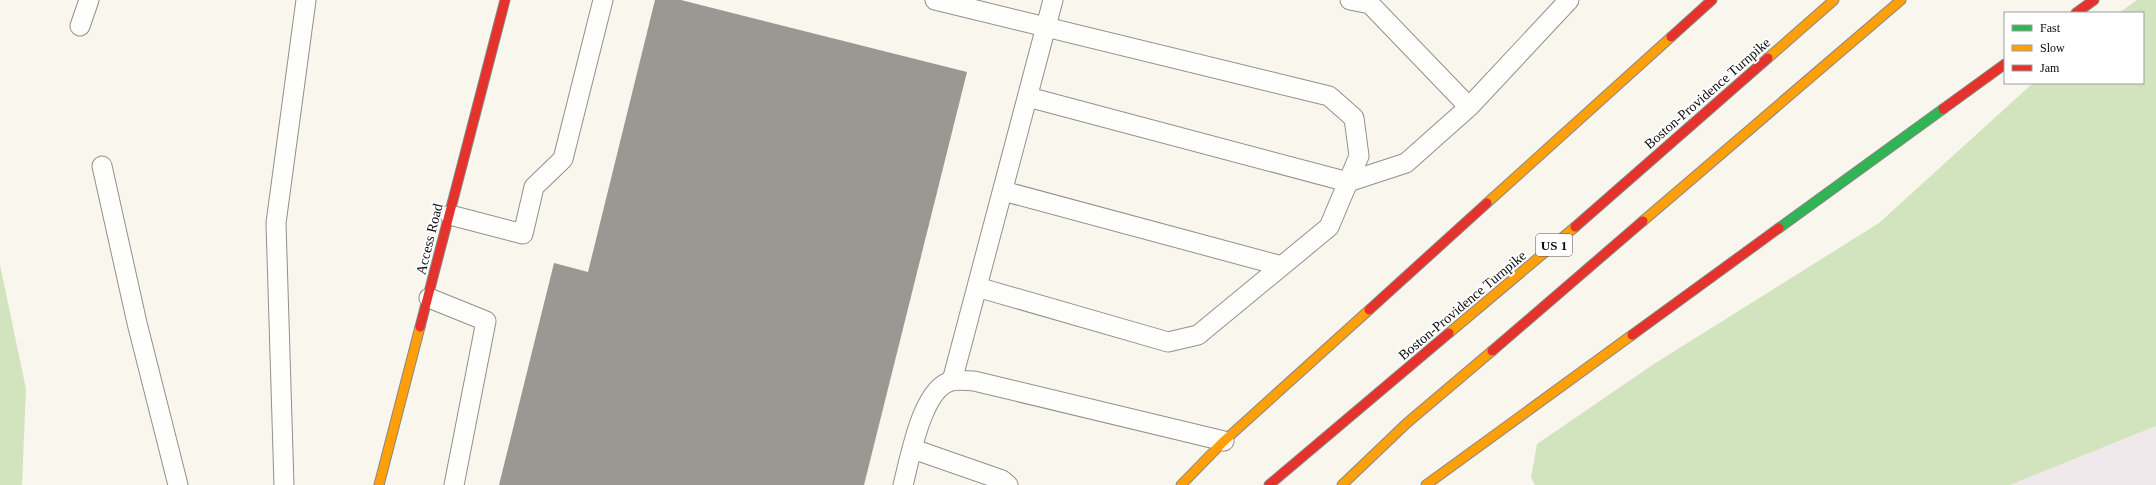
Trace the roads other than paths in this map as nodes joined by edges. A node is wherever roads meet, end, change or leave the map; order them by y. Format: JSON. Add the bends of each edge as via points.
{"nodes":[{"id":1,"x":89,"y":0,"type":"edge"},
{"id":2,"x":306,"y":0,"type":"edge"},
{"id":3,"x":505,"y":0,"type":"edge"},
{"id":4,"x":603,"y":0,"type":"edge"},
{"id":5,"x":935,"y":0,"type":"edge"},
{"id":6,"x":1053,"y":0,"type":"edge"},
{"id":7,"x":1350,"y":0,"type":"edge"},
{"id":8,"x":1569,"y":0,"type":"edge"},
{"id":9,"x":1712,"y":0,"type":"edge"},
{"id":10,"x":1834,"y":0,"type":"edge"},
{"id":11,"x":1901,"y":0,"type":"edge"},
{"id":12,"x":2094,"y":0,"type":"edge"},
{"id":13,"x":1371,"y":2,"type":"edge"},
{"id":14,"x":2077,"y":12,"type":"edge"},
{"id":15,"x":80,"y":26,"type":"dead end"},
{"id":16,"x":1047,"y":27,"type":"junction"},
{"id":17,"x":2004,"y":65,"type":"edge"},
{"id":18,"x":1028,"y":97,"type":"junction"},
{"id":19,"x":1469,"y":107,"type":"junction"},
{"id":20,"x":102,"y":166,"type":"dead end"},
{"id":21,"x":1348,"y":182,"type":"junction"},
{"id":22,"x":1003,"y":190,"type":"junction"},
{"id":23,"x":450,"y":215,"type":"junction"},
{"id":24,"x":1282,"y":266,"type":"junction"},
{"id":25,"x":977,"y":287,"type":"junction"},
{"id":26,"x":429,"y":298,"type":"junction"},
{"id":27,"x":952,"y":380,"type":"junction"},
{"id":28,"x":1224,"y":441,"type":"junction"},
{"id":29,"x":913,"y":449,"type":"junction"},
{"id":30,"x":178,"y":485,"type":"edge"},
{"id":31,"x":284,"y":485,"type":"edge"},
{"id":32,"x":379,"y":485,"type":"edge"},
{"id":33,"x":454,"y":485,"type":"edge"},
{"id":34,"x":903,"y":485,"type":"edge"},
{"id":35,"x":1008,"y":485,"type":"edge"},
{"id":36,"x":1181,"y":485,"type":"edge"},
{"id":37,"x":1269,"y":485,"type":"edge"},
{"id":38,"x":1342,"y":485,"type":"edge"},
{"id":39,"x":1426,"y":485,"type":"edge"}],
"edges":[{"from":1,"to":15,"type":"lane"},
{"from":2,"to":31,"type":"lane","via":[[276,223]]},
{"from":3,"to":23,"type":"main road","name":"Access Road"},
{"from":4,"to":23,"type":"lane","via":[[564,159],[534,187],[523,234]]},
{"from":5,"to":16,"type":"lane"},
{"from":6,"to":16,"type":"lane"},
{"from":7,"to":13,"type":"lane"},
{"from":8,"to":19,"type":"lane"},
{"from":9,"to":28,"type":"main road"},
{"from":10,"to":37,"type":"main road","name":"Boston-Providence Turnpike","number":"US 1","via":[[1609,198]]},
{"from":11,"to":38,"type":"main road","number":"US 1","via":[[1408,422]]},
{"from":12,"to":14,"type":"main road"},
{"from":13,"to":19,"type":"lane"},
{"from":16,"to":18,"type":"lane"},
{"from":16,"to":21,"type":"lane","via":[[1330,96],[1354,118],[1358,156]]},
{"from":17,"to":39,"type":"main road"},
{"from":18,"to":21,"type":"lane"},
{"from":18,"to":22,"type":"lane"},
{"from":19,"to":21,"type":"lane","via":[[1406,163]]},
{"from":20,"to":30,"type":"lane","via":[[137,323]]},
{"from":21,"to":24,"type":"lane","via":[[1329,227]]},
{"from":22,"to":24,"type":"lane"},
{"from":22,"to":25,"type":"lane"},
{"from":23,"to":26,"type":"main road","name":"Access Road"},
{"from":24,"to":25,"type":"lane","via":[[1198,335],[1168,342]]},
{"from":25,"to":27,"type":"lane"},
{"from":26,"to":32,"type":"main road","name":"Access Road"},
{"from":26,"to":33,"type":"lane","via":[[486,321]]},
{"from":27,"to":28,"type":"lane","via":[[974,381]]},
{"from":27,"to":29,"type":"lane","via":[[934,393],[921,418]]},
{"from":28,"to":36,"type":"main road"},
{"from":29,"to":34,"type":"lane"},
{"from":29,"to":35,"type":"lane","via":[[1002,480]]}]}
